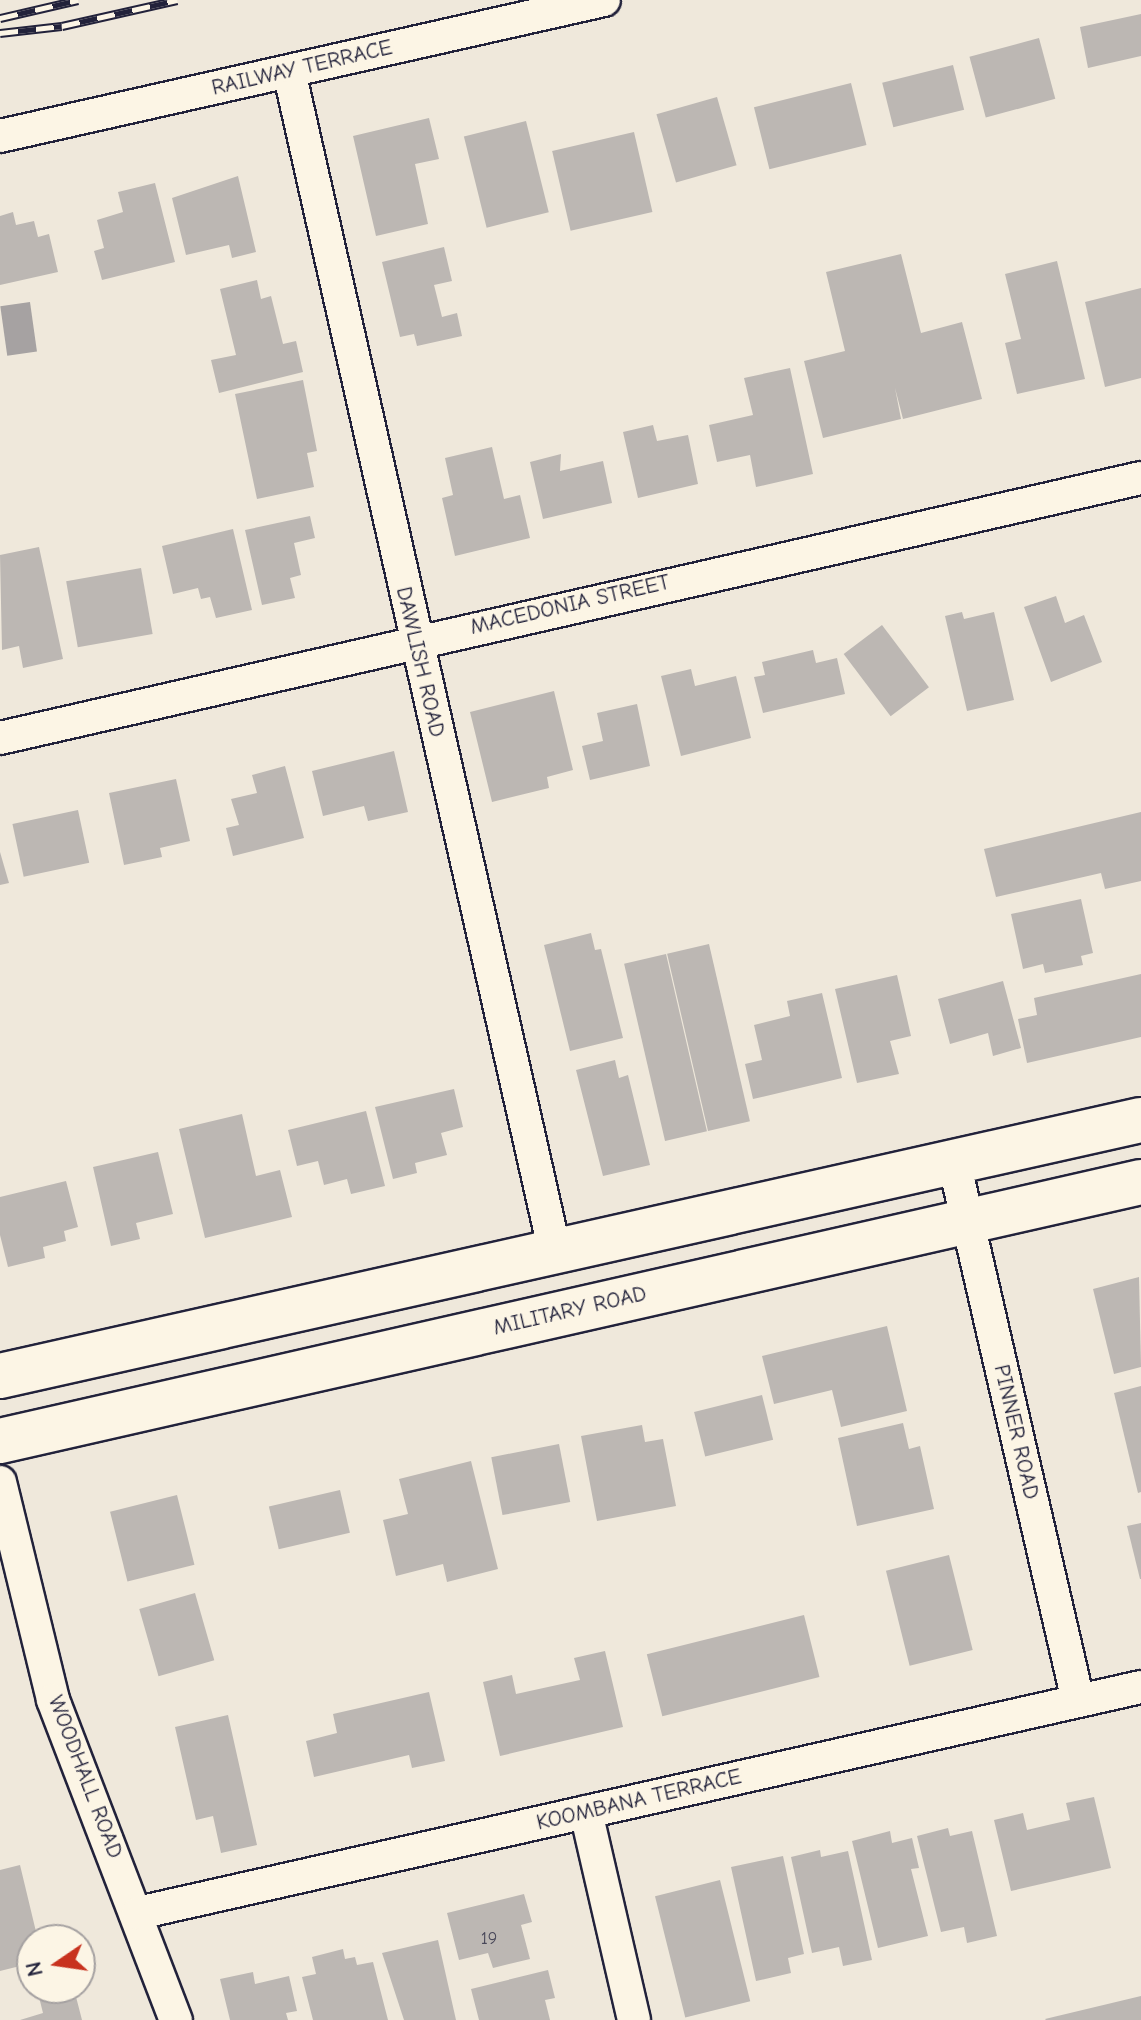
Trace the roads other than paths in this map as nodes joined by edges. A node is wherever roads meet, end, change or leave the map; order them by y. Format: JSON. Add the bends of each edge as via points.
{"nodes":[{"id":1,"x":604,"y":0,"type":"edge"},
{"id":2,"x":289,"y":71,"type":"junction"},
{"id":3,"x":0,"y":136,"type":"edge"},
{"id":4,"x":1141,"y":478,"type":"edge"},
{"id":5,"x":416,"y":641,"type":"junction"},
{"id":6,"x":0,"y":738,"type":"edge"},
{"id":7,"x":1141,"y":1120,"type":"edge"},
{"id":8,"x":954,"y":1162,"type":"junction"},
{"id":9,"x":1141,"y":1182,"type":"edge"},
{"id":10,"x":967,"y":1221,"type":"junction"},
{"id":11,"x":555,"y":1252,"type":"junction"},
{"id":12,"x":0,"y":1376,"type":"edge"},
{"id":13,"x":0,"y":1441,"type":"edge"},
{"id":14,"x":0,"y":1482,"type":"edge"},
{"id":15,"x":1141,"y":1687,"type":"edge"},
{"id":16,"x":1078,"y":1701,"type":"junction"},
{"id":17,"x":586,"y":1812,"type":"junction"},
{"id":18,"x":138,"y":1913,"type":"junction"},
{"id":19,"x":176,"y":2020,"type":"edge"},
{"id":20,"x":634,"y":2020,"type":"edge"}],
"edges":[{"from":1,"to":2,"type":"street","name":"RAILWAY TERRACE"},
{"from":2,"to":3,"type":"street","name":"RAILWAY TERRACE"},
{"from":2,"to":5,"type":"street","name":"DAWLISH ROAD"},
{"from":4,"to":5,"type":"street","name":"MACEDONIA STREET"},
{"from":5,"to":6,"type":"street","name":"MACEDONIA STREET"},
{"from":5,"to":11,"type":"street","name":"DAWLISH ROAD"},
{"from":7,"to":8,"type":"street"},
{"from":8,"to":10,"type":"street","name":"PINNER ROAD"},
{"from":8,"to":11,"type":"street"},
{"from":9,"to":10,"type":"street","name":"MILITARY ROAD"},
{"from":10,"to":13,"type":"street","name":"MILITARY ROAD"},
{"from":10,"to":16,"type":"street","name":"PINNER ROAD"},
{"from":11,"to":12,"type":"street"},
{"from":14,"to":18,"type":"street","name":"WOODHALL ROAD","via":[[53,1700]]},
{"from":15,"to":16,"type":"street","name":"KOOMBANA TERRACE"},
{"from":16,"to":17,"type":"street","name":"KOOMBANA TERRACE"},
{"from":17,"to":18,"type":"street","name":"KOOMBANA TERRACE"},
{"from":17,"to":20,"type":"street"},
{"from":18,"to":19,"type":"street","name":"WOODHALL ROAD"}]}
